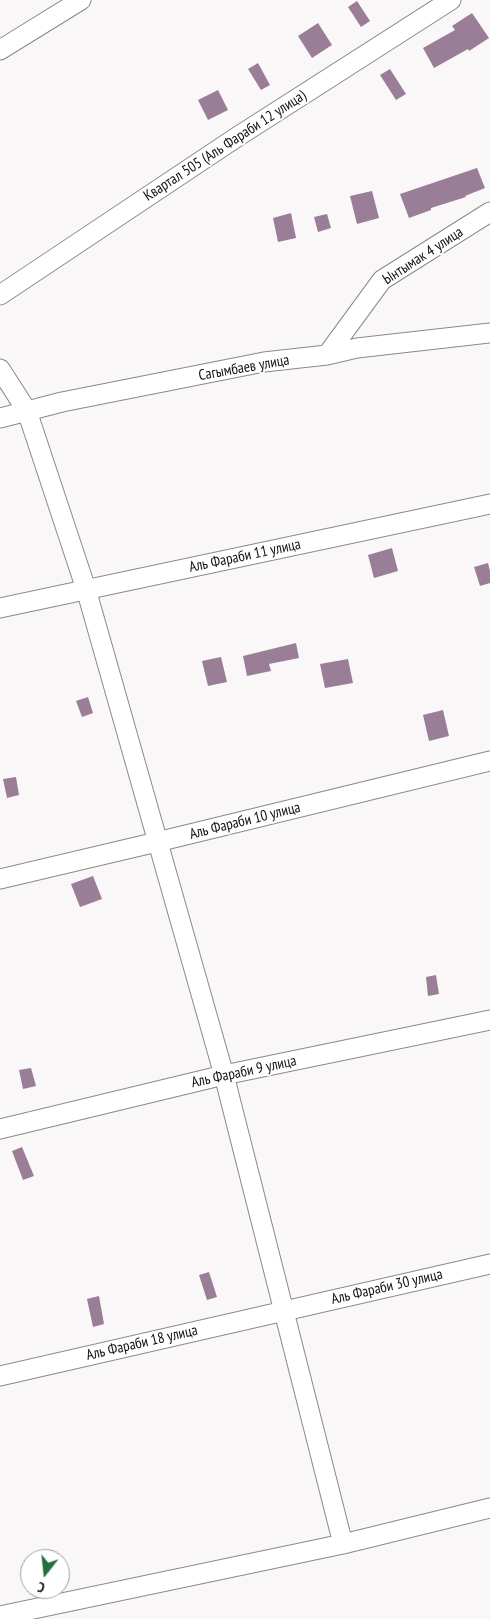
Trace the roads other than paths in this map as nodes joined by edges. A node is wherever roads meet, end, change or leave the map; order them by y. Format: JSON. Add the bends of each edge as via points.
{"nodes":[{"id":1,"x":81,"y":0,"type":"edge"},
{"id":2,"x":451,"y":0,"type":"edge"},
{"id":3,"x":0,"y":50,"type":"edge"},
{"id":4,"x":490,"y":212,"type":"edge"},
{"id":5,"x":0,"y":295,"type":"edge"},
{"id":6,"x":490,"y":333,"type":"edge"},
{"id":7,"x":327,"y":355,"type":"junction"},
{"id":8,"x":0,"y":369,"type":"edge"},
{"id":9,"x":27,"y":411,"type":"junction"},
{"id":10,"x":0,"y":418,"type":"edge"},
{"id":11,"x":490,"y":504,"type":"edge"},
{"id":12,"x":86,"y":589,"type":"junction"},
{"id":13,"x":0,"y":608,"type":"edge"},
{"id":14,"x":490,"y":761,"type":"edge"},
{"id":15,"x":157,"y":842,"type":"junction"},
{"id":16,"x":0,"y":879,"type":"edge"},
{"id":17,"x":490,"y":1020,"type":"edge"},
{"id":18,"x":224,"y":1075,"type":"junction"},
{"id":19,"x":0,"y":1129,"type":"edge"},
{"id":20,"x":490,"y":1264,"type":"edge"},
{"id":21,"x":284,"y":1310,"type":"junction"},
{"id":22,"x":0,"y":1376,"type":"edge"},
{"id":23,"x":490,"y":1508,"type":"edge"},
{"id":24,"x":343,"y":1544,"type":"junction"},
{"id":25,"x":0,"y":1616,"type":"edge"}],
"edges":[{"from":1,"to":3,"type":"street"},
{"from":2,"to":5,"type":"street","name":"Квартал 505 (Аль Фараби 12 улица)"},
{"from":4,"to":7,"type":"street","name":"Ынтымак 4 улица","via":[[382,280]]},
{"from":6,"to":7,"type":"street","name":"Сагымбаев улица","via":[[357,348]]},
{"from":7,"to":9,"type":"street","name":"Сагымбаев улица","via":[[264,362]]},
{"from":8,"to":9,"type":"street"},
{"from":9,"to":10,"type":"street","name":"Сагымбаев улица"},
{"from":9,"to":12,"type":"street"},
{"from":11,"to":12,"type":"street","name":"Аль Фараби 11 улица"},
{"from":12,"to":13,"type":"street","name":"Аль Фараби 11 улица"},
{"from":12,"to":15,"type":"street"},
{"from":14,"to":15,"type":"street","name":"Аль Фараби 10 улица"},
{"from":15,"to":16,"type":"street","name":"Аль Фараби 10 улица"},
{"from":15,"to":18,"type":"street"},
{"from":17,"to":18,"type":"street","name":"Аль Фараби 9 улица"},
{"from":18,"to":19,"type":"street","name":"Аль Фараби 9 улица"},
{"from":18,"to":21,"type":"street"},
{"from":20,"to":21,"type":"street","name":"Аль Фараби 30 улица"},
{"from":21,"to":22,"type":"street","name":"Аль Фараби 18 улица"},
{"from":21,"to":24,"type":"street"},
{"from":23,"to":24,"type":"street"},
{"from":24,"to":25,"type":"street"}]}
